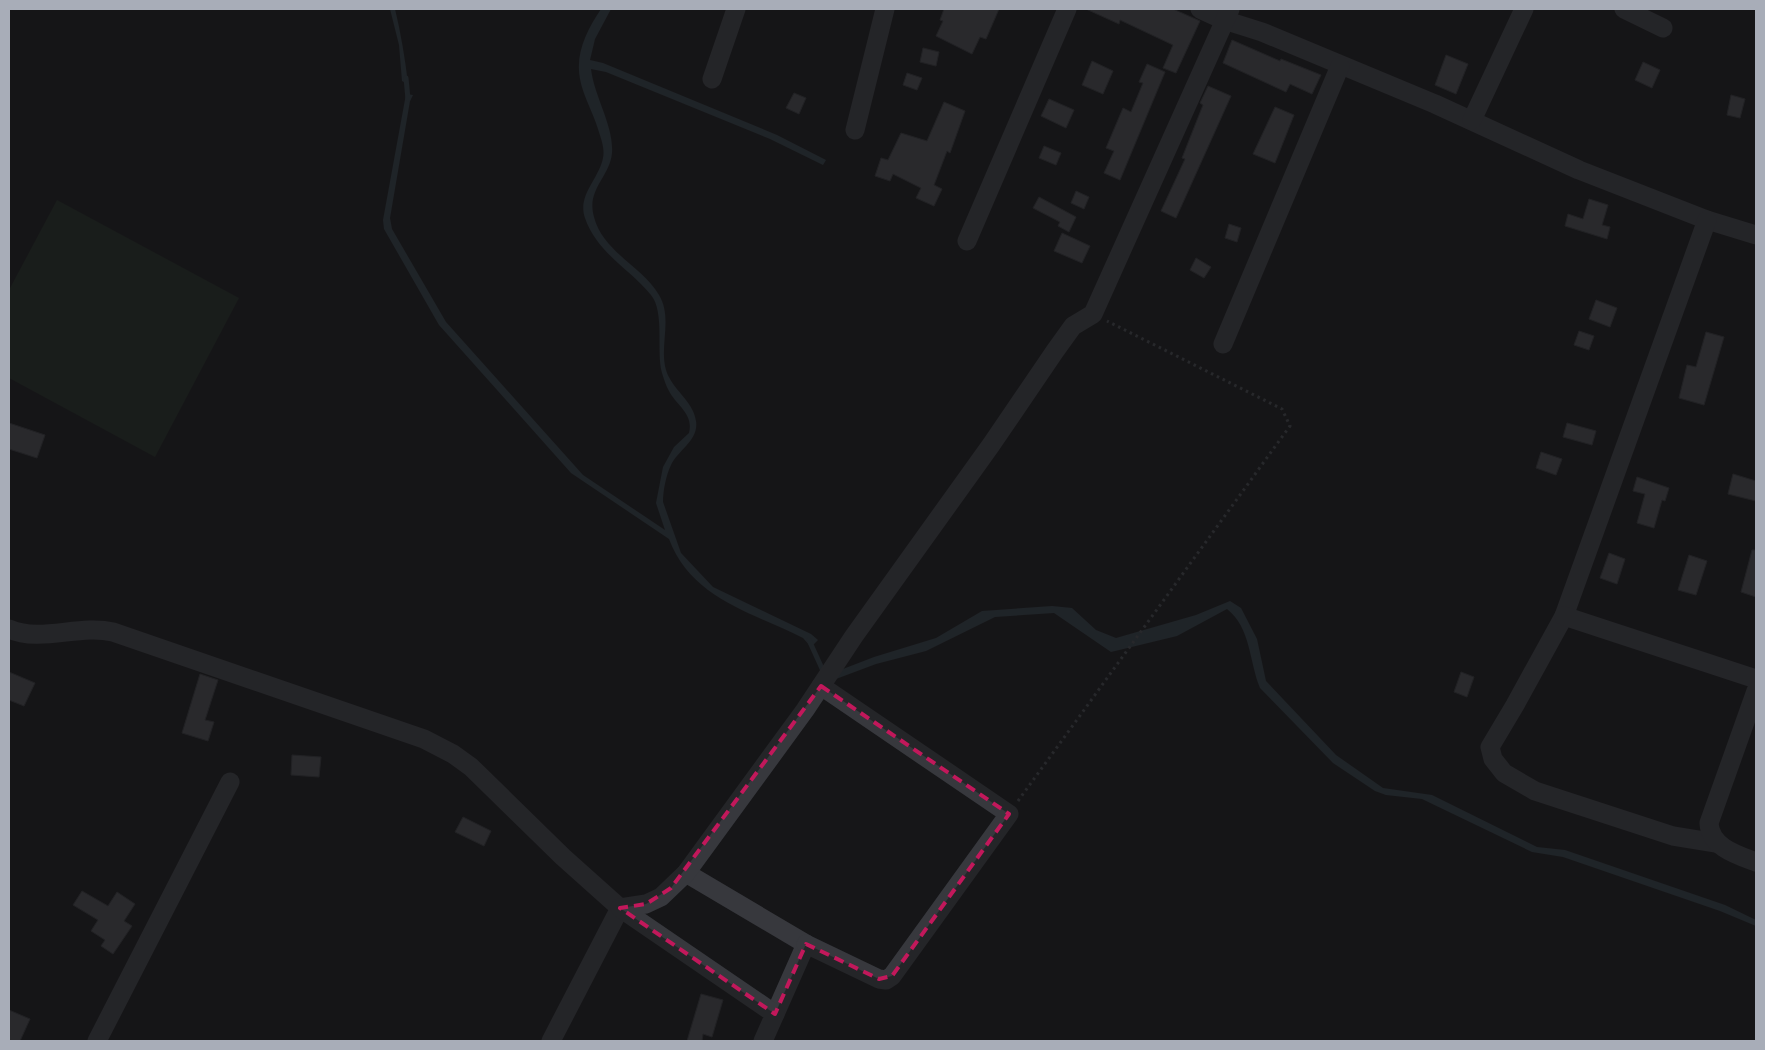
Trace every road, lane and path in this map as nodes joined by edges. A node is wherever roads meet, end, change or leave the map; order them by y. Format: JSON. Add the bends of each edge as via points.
{"nodes":[{"id":1,"x":736,"y":9,"type":"edge"},
{"id":2,"x":885,"y":9,"type":"edge"},
{"id":3,"x":1067,"y":9,"type":"edge"},
{"id":4,"x":1200,"y":9,"type":"edge"},
{"id":5,"x":1524,"y":9,"type":"edge"},
{"id":6,"x":1624,"y":9,"type":"edge"},
{"id":7,"x":1227,"y":14,"type":"edge"},
{"id":8,"x":1663,"y":28,"type":"dead end"},
{"id":9,"x":1340,"y":66,"type":"junction"},
{"id":10,"x":712,"y":79,"type":"dead end"},
{"id":11,"x":1472,"y":120,"type":"junction"},
{"id":12,"x":855,"y":130,"type":"dead end"},
{"id":13,"x":1707,"y":220,"type":"junction"},
{"id":14,"x":1756,"y":236,"type":"edge"},
{"id":15,"x":967,"y":241,"type":"dead end"},
{"id":16,"x":1093,"y":314,"type":"junction"},
{"id":17,"x":1223,"y":344,"type":"dead end"},
{"id":18,"x":1564,"y":616,"type":"junction"},
{"id":19,"x":9,"y":629,"type":"edge"},
{"id":20,"x":1756,"y":679,"type":"edge"},
{"id":21,"x":824,"y":680,"type":"junction"},
{"id":22,"x":1756,"y":691,"type":"edge"},
{"id":23,"x":230,"y":782,"type":"dead end"},
{"id":24,"x":1009,"y":814,"type":"junction"},
{"id":25,"x":1716,"y":843,"type":"junction"},
{"id":26,"x":1756,"y":862,"type":"edge"},
{"id":27,"x":686,"y":873,"type":"junction"},
{"id":28,"x":620,"y":908,"type":"junction"},
{"id":29,"x":806,"y":944,"type":"junction"},
{"id":30,"x":775,"y":1014,"type":"junction"},
{"id":31,"x":97,"y":1041,"type":"edge"},
{"id":32,"x":551,"y":1041,"type":"edge"},
{"id":33,"x":763,"y":1041,"type":"edge"}],
"edges":[{"from":1,"to":10,"type":"street"},
{"from":2,"to":12,"type":"street"},
{"from":3,"to":15,"type":"street"},
{"from":4,"to":7,"type":"street"},
{"from":5,"to":11,"type":"street"},
{"from":6,"to":8,"type":"street"},
{"from":7,"to":9,"type":"street"},
{"from":7,"to":16,"type":"street"},
{"from":9,"to":11,"type":"street"},
{"from":9,"to":17,"type":"street"},
{"from":11,"to":13,"type":"street","via":[[1579,170]]},
{"from":13,"to":14,"type":"street"},
{"from":13,"to":18,"type":"street"},
{"from":16,"to":21,"type":"street","via":[[1073,326]]},
{"from":16,"to":24,"type":"path","via":[[1282,408],[1290,426]]},
{"from":18,"to":20,"type":"street"},
{"from":18,"to":25,"type":"street","via":[[1516,706],[1495,735],[1490,748],[1493,759],[1504,773],[1535,791],[1673,836]]},
{"from":19,"to":28,"type":"street","via":[[41,633],[99,629],[112,632],[424,739],[471,767]]},
{"from":21,"to":24,"type":"street"},
{"from":21,"to":27,"type":"street"},
{"from":22,"to":25,"type":"street","via":[[1710,823],[1710,832]]},
{"from":23,"to":31,"type":"street"},
{"from":24,"to":29,"type":"street","via":[[886,980]]},
{"from":25,"to":26,"type":"street"},
{"from":27,"to":28,"type":"street","via":[[661,897],[646,904]]},
{"from":27,"to":29,"type":"street"},
{"from":28,"to":30,"type":"street"},
{"from":28,"to":32,"type":"street"},
{"from":29,"to":30,"type":"street"},
{"from":30,"to":33,"type":"street"}]}
